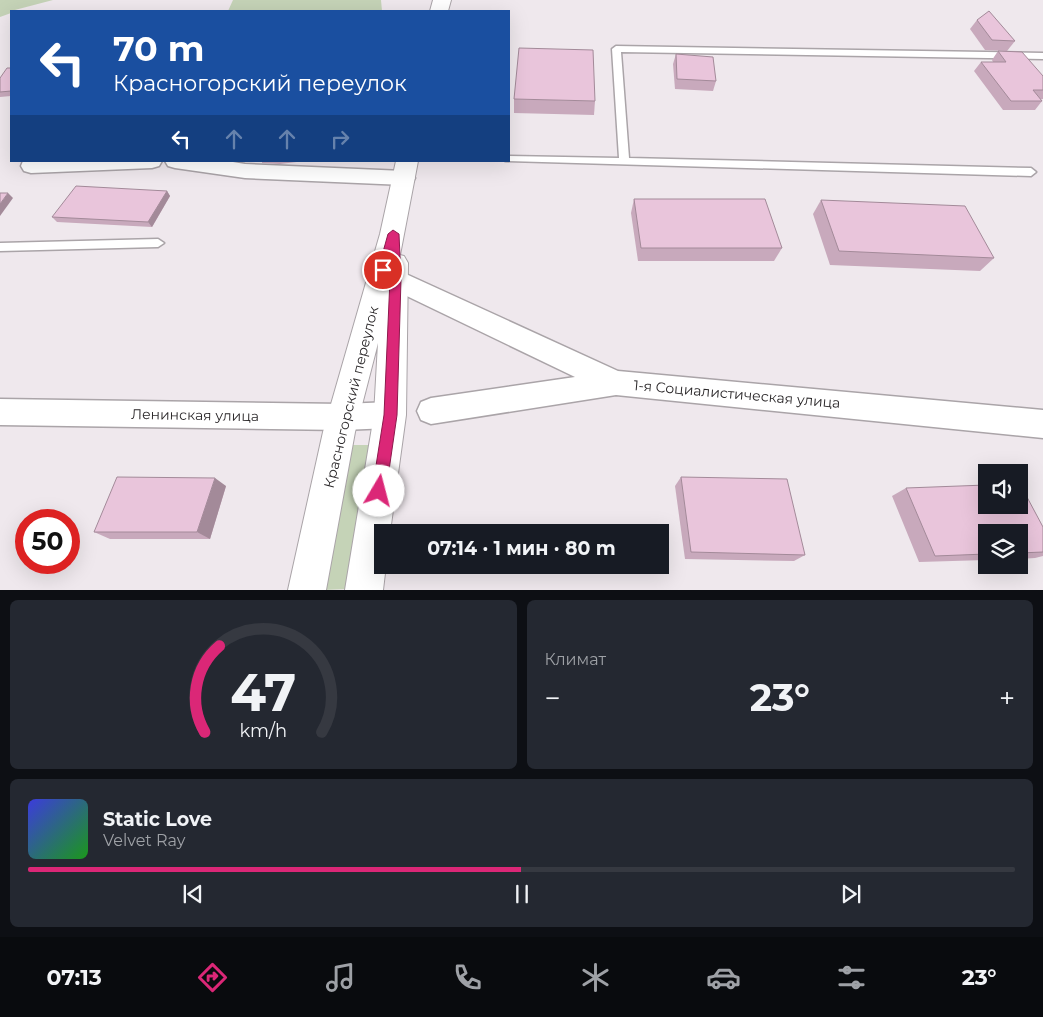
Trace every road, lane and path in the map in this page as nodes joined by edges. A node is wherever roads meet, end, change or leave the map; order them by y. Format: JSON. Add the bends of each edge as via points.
{"nodes":[{"id":1,"x":1043,"y":56,"type":"edge"},
{"id":2,"x":510,"y":159,"type":"edge"},
{"id":3,"x":128,"y":162,"type":"edge"},
{"id":4,"x":181,"y":162,"type":"edge"},
{"id":5,"x":624,"y":162,"type":"junction"},
{"id":6,"x":31,"y":166,"type":"dead end"},
{"id":7,"x":406,"y":169,"type":"edge"},
{"id":8,"x":1031,"y":172,"type":"dead end"},
{"id":9,"x":393,"y":234,"type":"junction"},
{"id":10,"x":158,"y":243,"type":"dead end"},
{"id":11,"x":0,"y":246,"type":"edge"},
{"id":12,"x":395,"y":279,"type":"junction"},
{"id":13,"x":616,"y":383,"type":"junction"},
{"id":14,"x":432,"y":411,"type":"dead end"},
{"id":15,"x":0,"y":412,"type":"edge"},
{"id":16,"x":390,"y":415,"type":"junction"},
{"id":17,"x":343,"y":417,"type":"junction"},
{"id":18,"x":1043,"y":424,"type":"edge"},
{"id":19,"x":307,"y":590,"type":"edge"},
{"id":20,"x":364,"y":590,"type":"edge"}],
"edges":[{"from":1,"to":5,"type":"lane","via":[[616,49]]},
{"from":2,"to":5,"type":"lane"},
{"from":3,"to":6,"type":"street"},
{"from":4,"to":7,"type":"street","via":[[245,172]]},
{"from":5,"to":8,"type":"lane"},
{"from":7,"to":9,"type":"main road"},
{"from":9,"to":12,"type":"main road","name":"Красногорский переулок"},
{"from":9,"to":17,"type":"main road","name":"Красногорский переулок"},
{"from":10,"to":11,"type":"lane"},
{"from":12,"to":13,"type":"street"},
{"from":12,"to":16,"type":"main road","name":"Красногорский переулок"},
{"from":13,"to":14,"type":"street","name":"1-я Социалистическая улица"},
{"from":13,"to":18,"type":"street","name":"1-я Социалистическая улица"},
{"from":15,"to":17,"type":"street","name":"Ленинская улица"},
{"from":16,"to":17,"type":"street","name":"Ленинская улица"},
{"from":16,"to":20,"type":"main road","name":"Красногорский переулок"},
{"from":17,"to":19,"type":"main road","name":"Красногорский переулок"}]}
